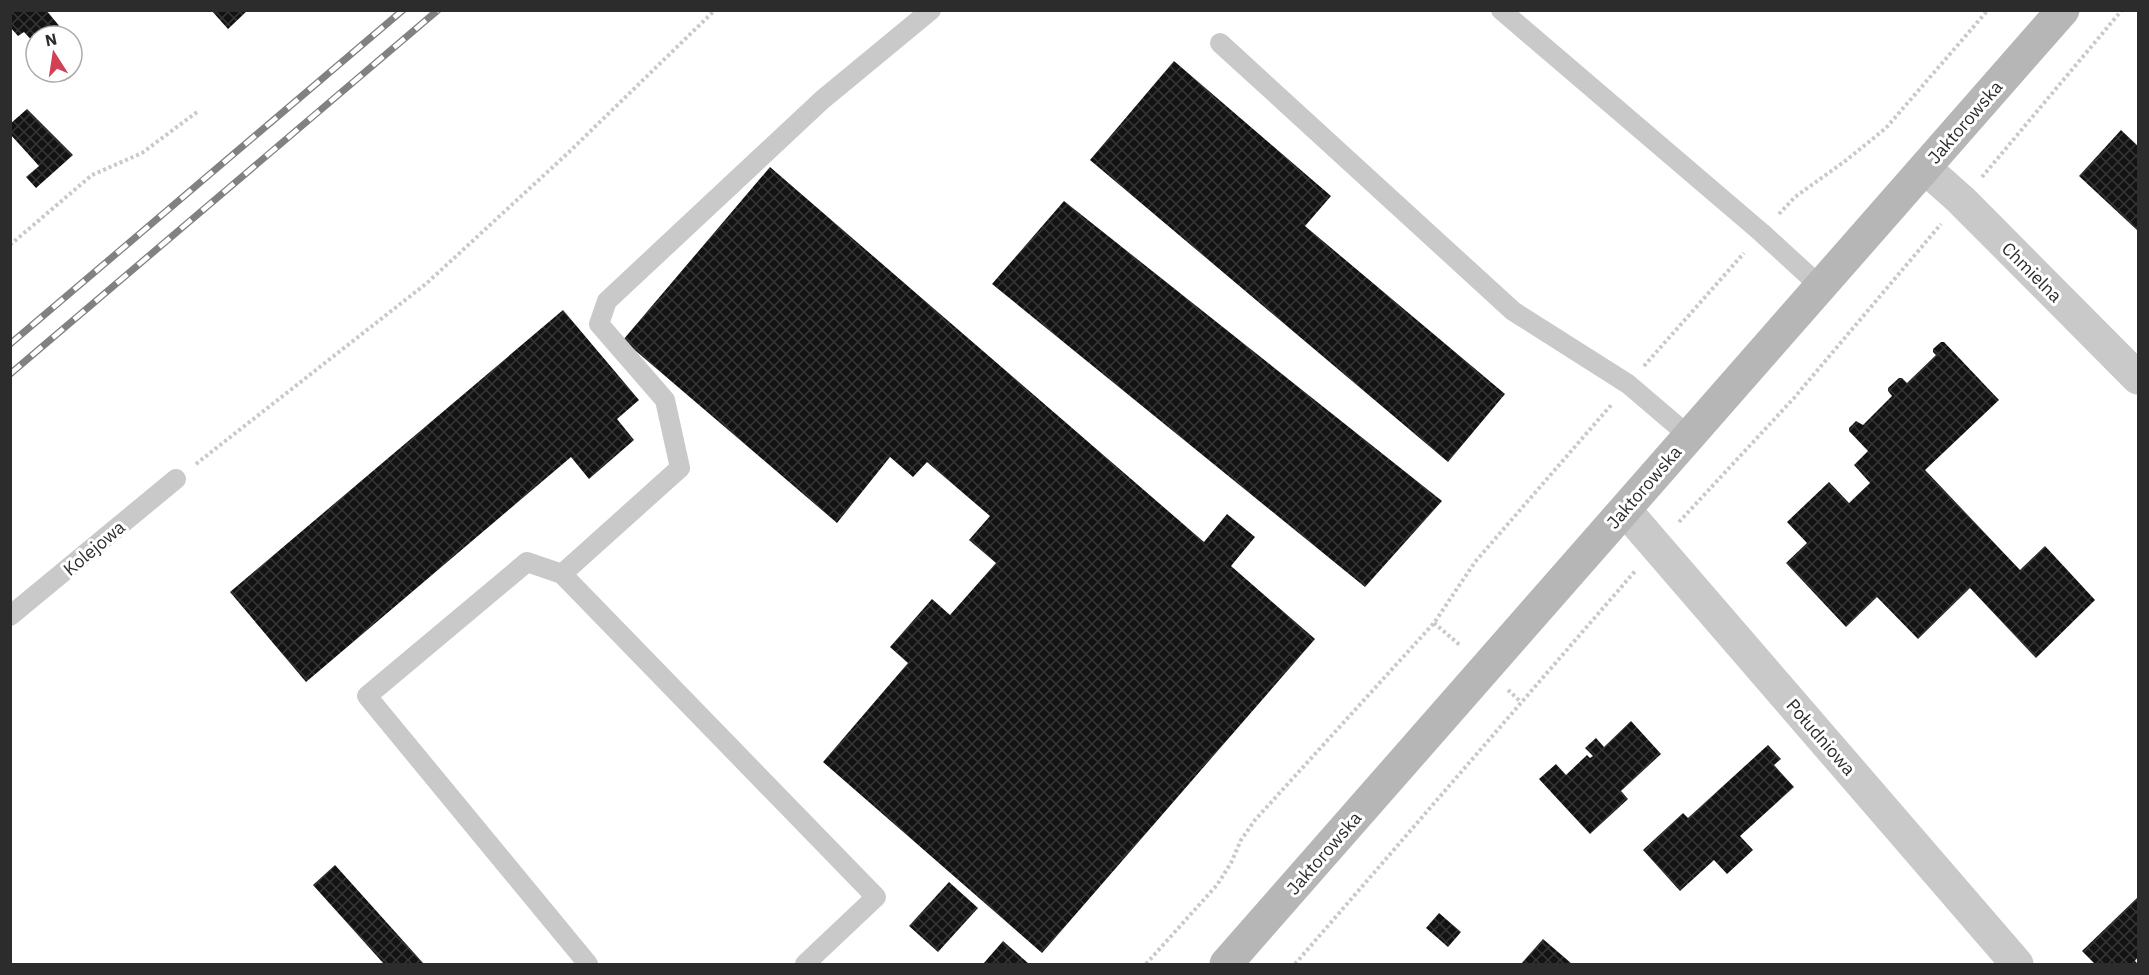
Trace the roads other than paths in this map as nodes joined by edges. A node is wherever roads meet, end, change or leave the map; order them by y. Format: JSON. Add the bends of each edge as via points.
{"nodes":[{"id":1,"x":931,"y":10,"type":"edge"},
{"id":2,"x":1501,"y":10,"type":"edge"},
{"id":3,"x":2063,"y":10,"type":"edge"},
{"id":4,"x":1220,"y":43,"type":"dead end"},
{"id":5,"x":1925,"y":168,"type":"junction"},
{"id":6,"x":1821,"y":287,"type":"junction"},
{"id":7,"x":2139,"y":378,"type":"edge"},
{"id":8,"x":1689,"y":436,"type":"junction"},
{"id":9,"x":176,"y":480,"type":"road end"},
{"id":10,"x":1625,"y":510,"type":"junction"},
{"id":11,"x":562,"y":574,"type":"junction"},
{"id":12,"x":10,"y":616,"type":"edge"},
{"id":13,"x":588,"y":964,"type":"edge"},
{"id":14,"x":805,"y":964,"type":"edge"},
{"id":15,"x":1226,"y":964,"type":"edge"},
{"id":16,"x":2017,"y":964,"type":"edge"}],
"edges":[{"from":1,"to":11,"type":"lane","via":[[822,100],[607,301],[599,324],[664,400],[680,468]]},
{"from":2,"to":6,"type":"lane"},
{"from":3,"to":5,"type":"main road","name":"Jaktorowska"},
{"from":4,"to":8,"type":"lane","via":[[1513,312],[1628,384]]},
{"from":5,"to":6,"type":"main road","name":"Jaktorowska"},
{"from":5,"to":7,"type":"street","name":"Chmielna"},
{"from":6,"to":8,"type":"main road","name":"Jaktorowska"},
{"from":8,"to":10,"type":"main road","name":"Jaktorowska"},
{"from":9,"to":12,"type":"lane","name":"Kolejowa"},
{"from":10,"to":15,"type":"main road","name":"Jaktorowska"},
{"from":10,"to":16,"type":"street","name":"Południowa"},
{"from":11,"to":13,"type":"lane","via":[[526,562],[367,696]]},
{"from":11,"to":14,"type":"lane","via":[[876,897]]}]}
